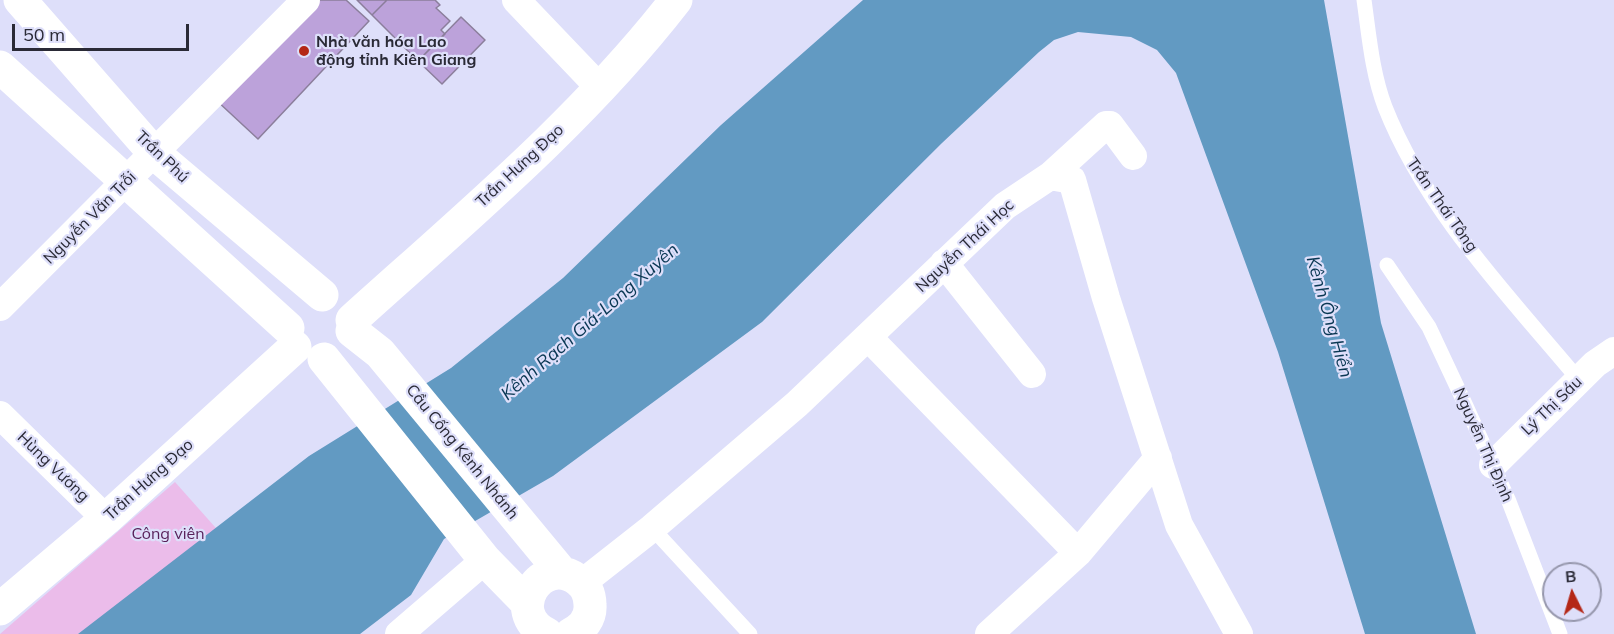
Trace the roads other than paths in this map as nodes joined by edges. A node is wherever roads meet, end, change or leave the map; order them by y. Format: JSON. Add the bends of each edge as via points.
{"nodes":[{"id":1,"x":20,"y":0,"type":"edge"},
{"id":2,"x":306,"y":0,"type":"edge"},
{"id":3,"x":516,"y":0,"type":"edge"},
{"id":4,"x":675,"y":0,"type":"edge"},
{"id":5,"x":1364,"y":0,"type":"edge"},
{"id":6,"x":0,"y":67,"type":"edge"},
{"id":7,"x":600,"y":88,"type":"junction"},
{"id":8,"x":154,"y":153,"type":"junction"},
{"id":9,"x":1133,"y":156,"type":"dead end"},
{"id":10,"x":1050,"y":176,"type":"junction"},
{"id":11,"x":126,"y":183,"type":"junction"},
{"id":12,"x":944,"y":263,"type":"junction"},
{"id":13,"x":1387,"y":265,"type":"dead end"},
{"id":14,"x":322,"y":295,"type":"junction"},
{"id":15,"x":0,"y":307,"type":"edge"},
{"id":16,"x":352,"y":326,"type":"junction"},
{"id":17,"x":868,"y":336,"type":"junction"},
{"id":18,"x":1614,"y":351,"type":"edge"},
{"id":19,"x":311,"y":353,"type":"junction"},
{"id":20,"x":1032,"y":374,"type":"dead end"},
{"id":21,"x":1579,"y":380,"type":"junction"},
{"id":22,"x":0,"y":415,"type":"edge"},
{"id":23,"x":1158,"y":459,"type":"junction"},
{"id":24,"x":1493,"y":465,"type":"junction"},
{"id":25,"x":106,"y":519,"type":"junction"},
{"id":26,"x":652,"y":528,"type":"junction"},
{"id":27,"x":1078,"y":554,"type":"junction"},
{"id":28,"x":485,"y":560,"type":"junction"},
{"id":29,"x":562,"y":569,"type":"junction"},
{"id":30,"x":527,"y":603,"type":"junction"},
{"id":31,"x":0,"y":609,"type":"edge"},
{"id":32,"x":569,"y":633,"type":"edge"},
{"id":33,"x":399,"y":634,"type":"edge"},
{"id":34,"x":750,"y":634,"type":"edge"},
{"id":35,"x":989,"y":634,"type":"edge"},
{"id":36,"x":1239,"y":634,"type":"edge"},
{"id":37,"x":1560,"y":634,"type":"edge"}],
"edges":[{"from":1,"to":8,"type":"main road","name":"Trần Phú"},
{"from":2,"to":8,"type":"street","name":"Nguyễn Văn Trỗi"},
{"from":3,"to":7,"type":"street"},
{"from":4,"to":7,"type":"main road","name":"Trần Hưng Đạo"},
{"from":5,"to":21,"type":"lane","name":"Trần Thái Tông","via":[[1384,104],[1419,177],[1451,224]]},
{"from":6,"to":11,"type":"main road"},
{"from":7,"to":16,"type":"main road","name":"Trần Hưng Đạo"},
{"from":8,"to":11,"type":"street","name":"Nguyễn Văn Trỗi"},
{"from":8,"to":14,"type":"main road","name":"Trần Phú"},
{"from":9,"to":10,"type":"street","name":"Nguyễn Thái Học","via":[[1110,125],[1106,125]]},
{"from":10,"to":12,"type":"street","name":"Nguyễn Thái Học","via":[[1005,206]]},
{"from":10,"to":23,"type":"street","via":[[1072,180]]},
{"from":11,"to":15,"type":"street","name":"Nguyễn Văn Trỗi"},
{"from":11,"to":19,"type":"main road"},
{"from":12,"to":17,"type":"street","name":"Nguyễn Thái Học"},
{"from":12,"to":20,"type":"street"},
{"from":13,"to":24,"type":"lane","name":"Nguyễn Thị Định","via":[[1428,327]]},
{"from":14,"to":16,"type":"main road","via":[[341,302]]},
{"from":14,"to":19,"type":"main road","via":[[311,296],[294,308]]},
{"from":16,"to":19,"type":"main road","via":[[343,350]]},
{"from":16,"to":29,"type":"main road","name":"Cầu Cống Kênh Nhánh","via":[[380,353]]},
{"from":17,"to":26,"type":"street","name":"Nguyễn Thái Học","via":[[797,404]]},
{"from":17,"to":27,"type":"street"},
{"from":18,"to":21,"type":"street","name":"Lý Thị Sáu"},
{"from":19,"to":25,"type":"main road","name":"Trần Hưng Đạo"},
{"from":19,"to":28,"type":"main road"},
{"from":21,"to":24,"type":"street","name":"Lý Thị Sáu"},
{"from":22,"to":25,"type":"street","name":"Hùng Vương"},
{"from":23,"to":27,"type":"street"},
{"from":23,"to":36,"type":"street","via":[[1179,525]]},
{"from":24,"to":37,"type":"lane","name":"Nguyễn Thị Định"},
{"from":25,"to":31,"type":"main road","name":"Trần Hưng Đạo"},
{"from":26,"to":29,"type":"street","name":"Nguyễn Thái Học"},
{"from":26,"to":34,"type":"lane"},
{"from":27,"to":35,"type":"street"},
{"from":28,"to":30,"type":"main road"},
{"from":28,"to":33,"type":"street"},
{"from":29,"to":30,"type":"main road","via":[[542,578],[529,593]]},
{"from":29,"to":32,"type":"main road","via":[[588,591],[590,613]]},
{"from":30,"to":32,"type":"main road","via":[[532,623]]}]}
